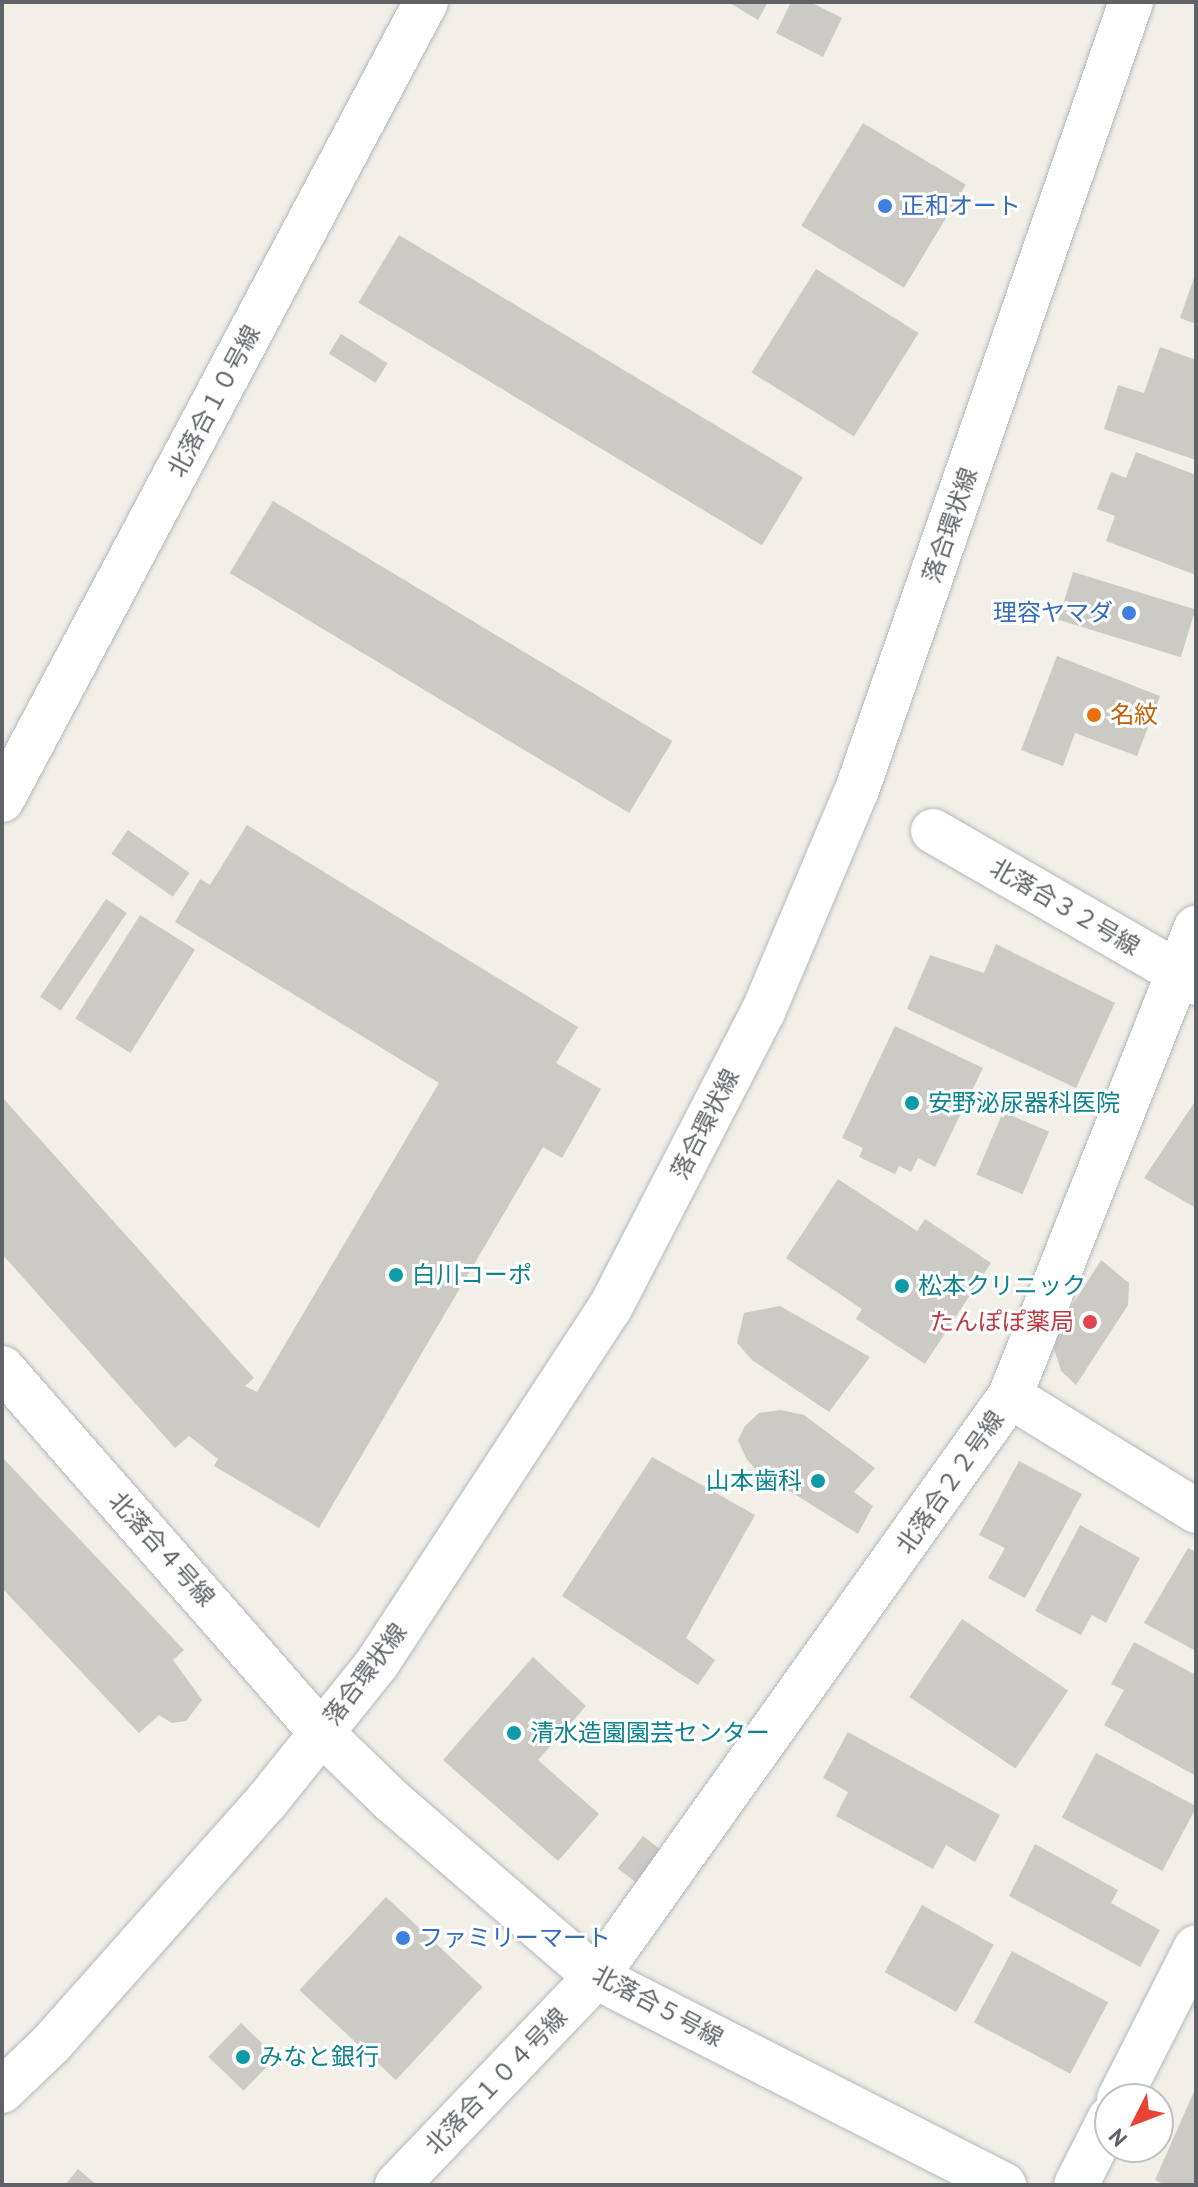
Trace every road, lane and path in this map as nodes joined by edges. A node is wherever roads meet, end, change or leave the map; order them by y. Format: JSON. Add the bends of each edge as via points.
{"nodes":[{"id":1,"x":426,"y":2,"type":"edge"},
{"id":2,"x":1131,"y":2,"type":"edge"},
{"id":3,"x":2,"y":800,"type":"edge"},
{"id":4,"x":933,"y":831,"type":"dead end"},
{"id":5,"x":1196,"y":928,"type":"edge"},
{"id":6,"x":1188,"y":978,"type":"edge"},
{"id":7,"x":2,"y":1368,"type":"edge"},
{"id":8,"x":1010,"y":1396,"type":"junction"},
{"id":9,"x":1196,"y":1511,"type":"edge"},
{"id":10,"x":321,"y":1732,"type":"junction"},
{"id":11,"x":1196,"y":1947,"type":"edge"},
{"id":12,"x":596,"y":1977,"type":"junction"},
{"id":13,"x":1127,"y":2083,"type":"edge"},
{"id":14,"x":2,"y":2091,"type":"edge"},
{"id":15,"x":1094,"y":2150,"type":"edge"},
{"id":16,"x":397,"y":2185,"type":"edge"},
{"id":17,"x":1004,"y":2185,"type":"edge"},
{"id":18,"x":1076,"y":2185,"type":"edge"}],
"edges":[{"from":1,"to":3,"type":"street","name":"北落合１０号線"},
{"from":2,"to":10,"type":"street","name":"落合環状線","via":[[857,790],[763,1012],[610,1308],[387,1649]]},
{"from":4,"to":6,"type":"street","name":"北落合３２号線"},
{"from":5,"to":6,"type":"street","name":"北落合２２号線"},
{"from":6,"to":8,"type":"street","name":"北落合２２号線"},
{"from":7,"to":10,"type":"street","name":"北落合４号線"},
{"from":8,"to":9,"type":"street"},
{"from":8,"to":12,"type":"street","name":"北落合２２号線"},
{"from":10,"to":12,"type":"street","name":"北落合５号線","via":[[392,1801]]},
{"from":10,"to":14,"type":"street","name":"落合環状線","via":[[51,2044]]},
{"from":11,"to":13,"type":"street"},
{"from":12,"to":16,"type":"street","name":"北落合１０４号線"},
{"from":12,"to":17,"type":"street","name":"北落合５号線"},
{"from":15,"to":18,"type":"street"}]}
